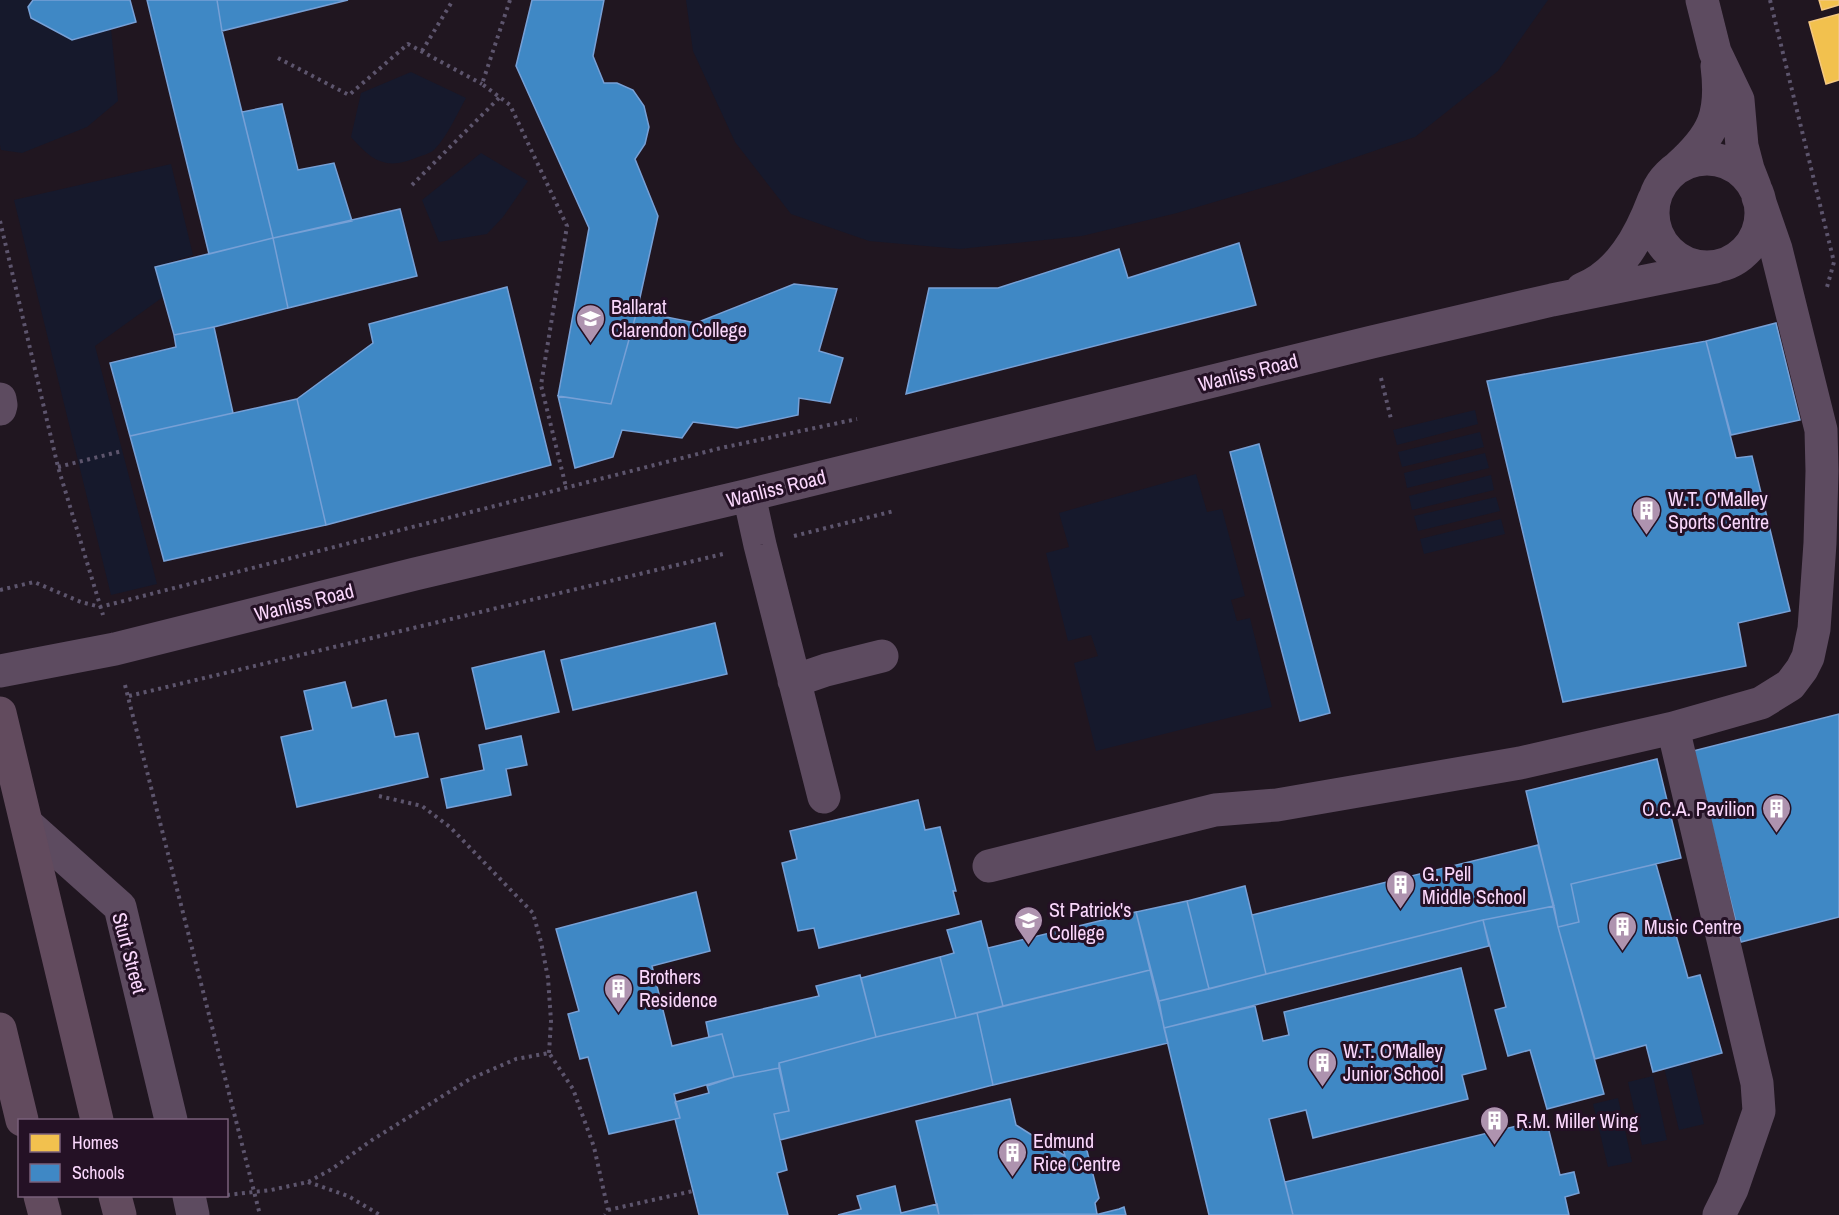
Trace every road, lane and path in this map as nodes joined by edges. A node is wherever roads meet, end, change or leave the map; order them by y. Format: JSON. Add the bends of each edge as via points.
{"nodes":[{"id":1,"x":453,"y":0,"type":"edge"},
{"id":2,"x":510,"y":0,"type":"edge"},
{"id":3,"x":1702,"y":0,"type":"edge"},
{"id":4,"x":1770,"y":0,"type":"edge"},
{"id":5,"x":1713,"y":44,"type":"junction"},
{"id":6,"x":422,"y":51,"type":"junction"},
{"id":7,"x":278,"y":58,"type":"dead end"},
{"id":8,"x":482,"y":84,"type":"junction"},
{"id":9,"x":500,"y":97,"type":"junction"},
{"id":10,"x":1678,"y":167,"type":"junction"},
{"id":11,"x":412,"y":184,"type":"dead end"},
{"id":12,"x":1757,"y":192,"type":"junction"},
{"id":13,"x":1655,"y":197,"type":"junction"},
{"id":14,"x":0,"y":221,"type":"edge"},
{"id":15,"x":1720,"y":265,"type":"junction"},
{"id":16,"x":1827,"y":287,"type":"dead end"},
{"id":17,"x":1552,"y":300,"type":"junction"},
{"id":18,"x":1790,"y":303,"type":"junction"},
{"id":19,"x":0,"y":399,"type":"edge"},
{"id":20,"x":0,"y":409,"type":"edge"},
{"id":21,"x":858,"y":419,"type":"dead end"},
{"id":22,"x":122,"y":451,"type":"dead end"},
{"id":23,"x":58,"y":467,"type":"junction"},
{"id":24,"x":566,"y":487,"type":"junction"},
{"id":25,"x":748,"y":495,"type":"junction"},
{"id":26,"x":894,"y":510,"type":"dead end"},
{"id":27,"x":760,"y":545,"type":"junction"},
{"id":28,"x":0,"y":590,"type":"edge"},
{"id":29,"x":100,"y":607,"type":"junction"},
{"id":30,"x":882,"y":656,"type":"dead end"},
{"id":31,"x":0,"y":672,"type":"edge"},
{"id":32,"x":794,"y":681,"type":"junction"},
{"id":33,"x":0,"y":712,"type":"edge"},
{"id":34,"x":1673,"y":728,"type":"junction"},
{"id":35,"x":379,"y":796,"type":"dead end"},
{"id":36,"x":824,"y":797,"type":"dead end"},
{"id":37,"x":27,"y":824,"type":"junction"},
{"id":38,"x":989,"y":866,"type":"dead end"},
{"id":39,"x":0,"y":1029,"type":"edge"},
{"id":40,"x":549,"y":1053,"type":"junction"},
{"id":41,"x":22,"y":1119,"type":"edge"},
{"id":42,"x":97,"y":1119,"type":"edge"},
{"id":43,"x":171,"y":1119,"type":"edge"},
{"id":44,"x":308,"y":1182,"type":"junction"},
{"id":45,"x":693,"y":1191,"type":"dead end"},
{"id":46,"x":255,"y":1192,"type":"junction"},
{"id":47,"x":228,"y":1195,"type":"edge"},
{"id":48,"x":40,"y":1197,"type":"edge"},
{"id":49,"x":115,"y":1197,"type":"edge"},
{"id":50,"x":189,"y":1197,"type":"edge"},
{"id":51,"x":608,"y":1210,"type":"junction"},
{"id":52,"x":45,"y":1215,"type":"edge"},
{"id":53,"x":120,"y":1215,"type":"edge"},
{"id":54,"x":193,"y":1215,"type":"edge"},
{"id":55,"x":261,"y":1215,"type":"edge"},
{"id":56,"x":380,"y":1215,"type":"edge"},
{"id":57,"x":605,"y":1215,"type":"edge"},
{"id":58,"x":1719,"y":1215,"type":"edge"}],
"edges":[{"from":1,"to":6,"type":"path"},
{"from":2,"to":8,"type":"path"},
{"from":3,"to":5,"type":"street"},
{"from":4,"to":16,"type":"path","via":[[1834,262]]},
{"from":5,"to":10,"type":"street","via":[[1719,82],[1716,115],[1702,145]]},
{"from":5,"to":12,"type":"street","via":[[1738,100],[1742,146]]},
{"from":6,"to":7,"type":"path","via":[[408,44],[349,95]]},
{"from":6,"to":8,"type":"path"},
{"from":8,"to":9,"type":"path"},
{"from":9,"to":11,"type":"path"},
{"from":9,"to":24,"type":"path","via":[[510,105],[567,226],[541,386]]},
{"from":10,"to":12,"type":"street","via":[[1706,158],[1726,162],[1743,172]]},
{"from":10,"to":13,"type":"street","via":[[1664,180]]},
{"from":12,"to":15,"type":"street","via":[[1761,218],[1756,237],[1743,254]]},
{"from":12,"to":18,"type":"street"},
{"from":13,"to":15,"type":"street","via":[[1654,227],[1663,245],[1686,263]]},
{"from":13,"to":17,"type":"street","name":"Wanliss Road","via":[[1633,244],[1616,266],[1586,288]]},
{"from":14,"to":23,"type":"path"},
{"from":15,"to":17,"type":"street","name":"Wanliss Road"},
{"from":15,"to":18,"type":"street","via":[[1748,267],[1771,277],[1786,292]]},
{"from":17,"to":25,"type":"street","name":"Wanliss Road"},
{"from":18,"to":34,"type":"street","via":[[1821,430],[1819,575],[1812,642],[1802,669],[1790,685],[1770,699]]},
{"from":19,"to":20,"type":"street"},
{"from":21,"to":24,"type":"path"},
{"from":22,"to":23,"type":"path"},
{"from":23,"to":29,"type":"path"},
{"from":24,"to":29,"type":"path"},
{"from":25,"to":27,"type":"street"},
{"from":25,"to":31,"type":"street","name":"Wanliss Road","via":[[115,649]]},
{"from":26,"to":27,"type":"path"},
{"from":27,"to":32,"type":"street"},
{"from":27,"to":46,"type":"path","via":[[129,696]]},
{"from":28,"to":29,"type":"path","via":[[34,582]]},
{"from":30,"to":32,"type":"street"},
{"from":32,"to":36,"type":"street"},
{"from":33,"to":37,"type":"main road"},
{"from":34,"to":38,"type":"street","via":[[1520,763],[1276,806],[1215,810]]},
{"from":34,"to":58,"type":"street","via":[[1757,1083],[1760,1112]]},
{"from":35,"to":40,"type":"path","via":[[422,806],[450,827],[533,913],[548,978]]},
{"from":37,"to":42,"type":"main road"},
{"from":37,"to":43,"type":"street","name":"Sturt Street","via":[[120,907]]},
{"from":39,"to":41,"type":"main road"},
{"from":40,"to":44,"type":"path","via":[[516,1059],[470,1079]]},
{"from":40,"to":51,"type":"path","via":[[573,1089],[594,1147]]},
{"from":44,"to":46,"type":"path"},
{"from":44,"to":56,"type":"path","via":[[348,1196]]},
{"from":45,"to":51,"type":"path"},
{"from":46,"to":47,"type":"path"},
{"from":46,"to":55,"type":"path"},
{"from":48,"to":52,"type":"main road"},
{"from":49,"to":53,"type":"main road"},
{"from":50,"to":54,"type":"street"},
{"from":51,"to":57,"type":"path"}]}
